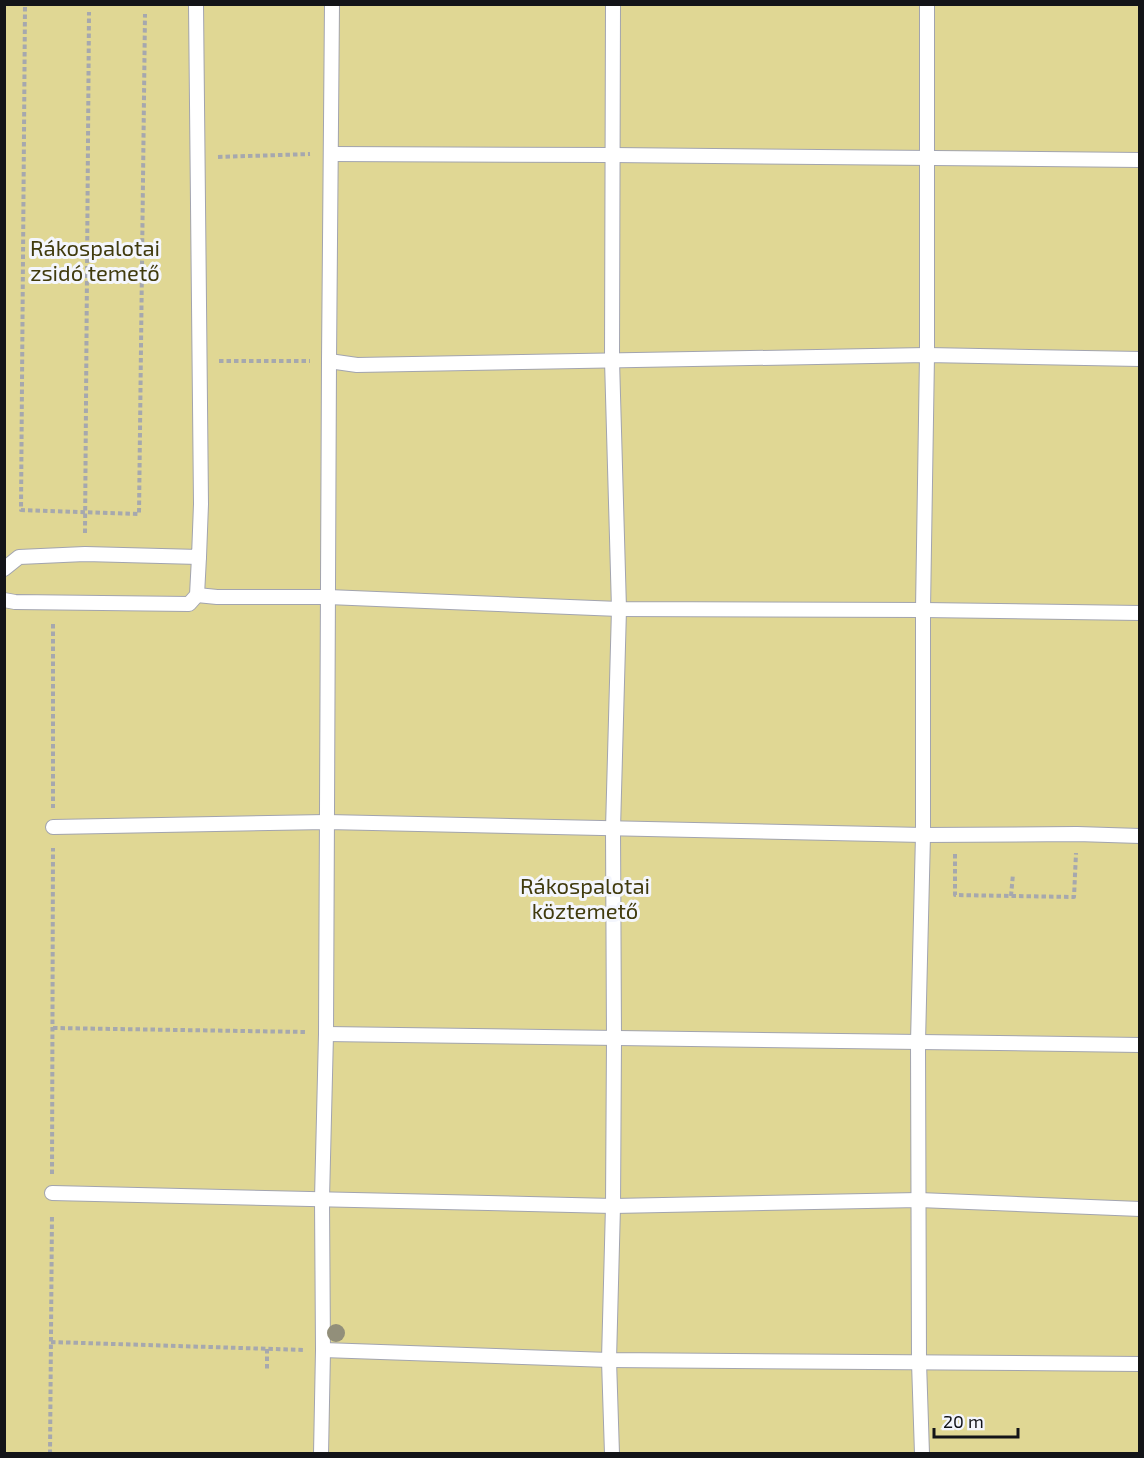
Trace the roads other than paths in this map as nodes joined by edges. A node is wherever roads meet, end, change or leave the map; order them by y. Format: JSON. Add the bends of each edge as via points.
{"nodes":[{"id":1,"x":196,"y":4,"type":"edge"},
{"id":2,"x":332,"y":4,"type":"edge"},
{"id":3,"x":613,"y":4,"type":"edge"},
{"id":4,"x":927,"y":4,"type":"edge"},
{"id":5,"x":331,"y":154,"type":"junction"},
{"id":6,"x":612,"y":155,"type":"junction"},
{"id":7,"x":926,"y":159,"type":"junction"},
{"id":8,"x":1140,"y":160,"type":"edge"},
{"id":9,"x":927,"y":355,"type":"junction"},
{"id":10,"x":1140,"y":358,"type":"edge"},
{"id":11,"x":612,"y":360,"type":"junction"},
{"id":12,"x":329,"y":361,"type":"junction"},
{"id":13,"x":199,"y":556,"type":"junction"},
{"id":14,"x":4,"y":569,"type":"edge"},
{"id":15,"x":197,"y":595,"type":"junction"},
{"id":16,"x":328,"y":597,"type":"junction"},
{"id":17,"x":4,"y":600,"type":"edge"},
{"id":18,"x":619,"y":609,"type":"junction"},
{"id":19,"x":923,"y":610,"type":"junction"},
{"id":20,"x":1140,"y":613,"type":"edge"},
{"id":21,"x":327,"y":822,"type":"junction"},
{"id":22,"x":53,"y":826,"type":"road end"},
{"id":23,"x":613,"y":829,"type":"junction"},
{"id":24,"x":923,"y":835,"type":"junction"},
{"id":25,"x":1140,"y":836,"type":"edge"},
{"id":26,"x":326,"y":1034,"type":"junction"},
{"id":27,"x":614,"y":1039,"type":"junction"},
{"id":28,"x":918,"y":1042,"type":"junction"},
{"id":29,"x":1140,"y":1045,"type":"edge"},
{"id":30,"x":52,"y":1193,"type":"road end"},
{"id":31,"x":322,"y":1199,"type":"junction"},
{"id":32,"x":919,"y":1200,"type":"junction"},
{"id":33,"x":613,"y":1206,"type":"junction"},
{"id":34,"x":1140,"y":1209,"type":"edge"},
{"id":35,"x":323,"y":1350,"type":"junction"},
{"id":36,"x":609,"y":1360,"type":"junction"},
{"id":37,"x":919,"y":1362,"type":"junction"},
{"id":38,"x":1140,"y":1364,"type":"edge"},
{"id":39,"x":321,"y":1454,"type":"edge"},
{"id":40,"x":612,"y":1454,"type":"edge"},
{"id":41,"x":922,"y":1454,"type":"edge"}],
"edges":[{"from":1,"to":13,"type":"lane"},
{"from":2,"to":5,"type":"lane"},
{"from":3,"to":6,"type":"lane"},
{"from":4,"to":7,"type":"lane"},
{"from":5,"to":6,"type":"lane"},
{"from":5,"to":12,"type":"lane"},
{"from":6,"to":7,"type":"lane"},
{"from":6,"to":11,"type":"lane"},
{"from":7,"to":8,"type":"lane"},
{"from":7,"to":9,"type":"lane"},
{"from":9,"to":10,"type":"lane"},
{"from":9,"to":11,"type":"lane"},
{"from":9,"to":19,"type":"lane"},
{"from":11,"to":12,"type":"lane","via":[[357,365]]},
{"from":11,"to":18,"type":"lane"},
{"from":12,"to":16,"type":"lane"},
{"from":13,"to":14,"type":"lane","via":[[19,557]]},
{"from":13,"to":15,"type":"lane"},
{"from":15,"to":16,"type":"lane"},
{"from":15,"to":17,"type":"lane","via":[[189,604]]},
{"from":16,"to":18,"type":"lane"},
{"from":16,"to":21,"type":"lane"},
{"from":18,"to":19,"type":"lane"},
{"from":18,"to":23,"type":"lane"},
{"from":19,"to":20,"type":"lane"},
{"from":19,"to":24,"type":"lane"},
{"from":21,"to":22,"type":"lane"},
{"from":21,"to":23,"type":"lane"},
{"from":21,"to":26,"type":"lane"},
{"from":23,"to":24,"type":"lane"},
{"from":23,"to":27,"type":"lane"},
{"from":24,"to":25,"type":"lane"},
{"from":24,"to":28,"type":"lane"},
{"from":26,"to":27,"type":"lane"},
{"from":26,"to":31,"type":"lane"},
{"from":27,"to":28,"type":"lane"},
{"from":27,"to":33,"type":"lane"},
{"from":28,"to":29,"type":"lane"},
{"from":28,"to":32,"type":"lane"},
{"from":30,"to":31,"type":"lane"},
{"from":31,"to":33,"type":"lane"},
{"from":31,"to":35,"type":"lane"},
{"from":32,"to":33,"type":"lane"},
{"from":32,"to":34,"type":"lane"},
{"from":32,"to":37,"type":"lane"},
{"from":33,"to":36,"type":"lane"},
{"from":35,"to":36,"type":"lane"},
{"from":35,"to":39,"type":"lane"},
{"from":36,"to":37,"type":"lane"},
{"from":36,"to":40,"type":"lane"},
{"from":37,"to":38,"type":"lane"},
{"from":37,"to":41,"type":"lane"}]}
